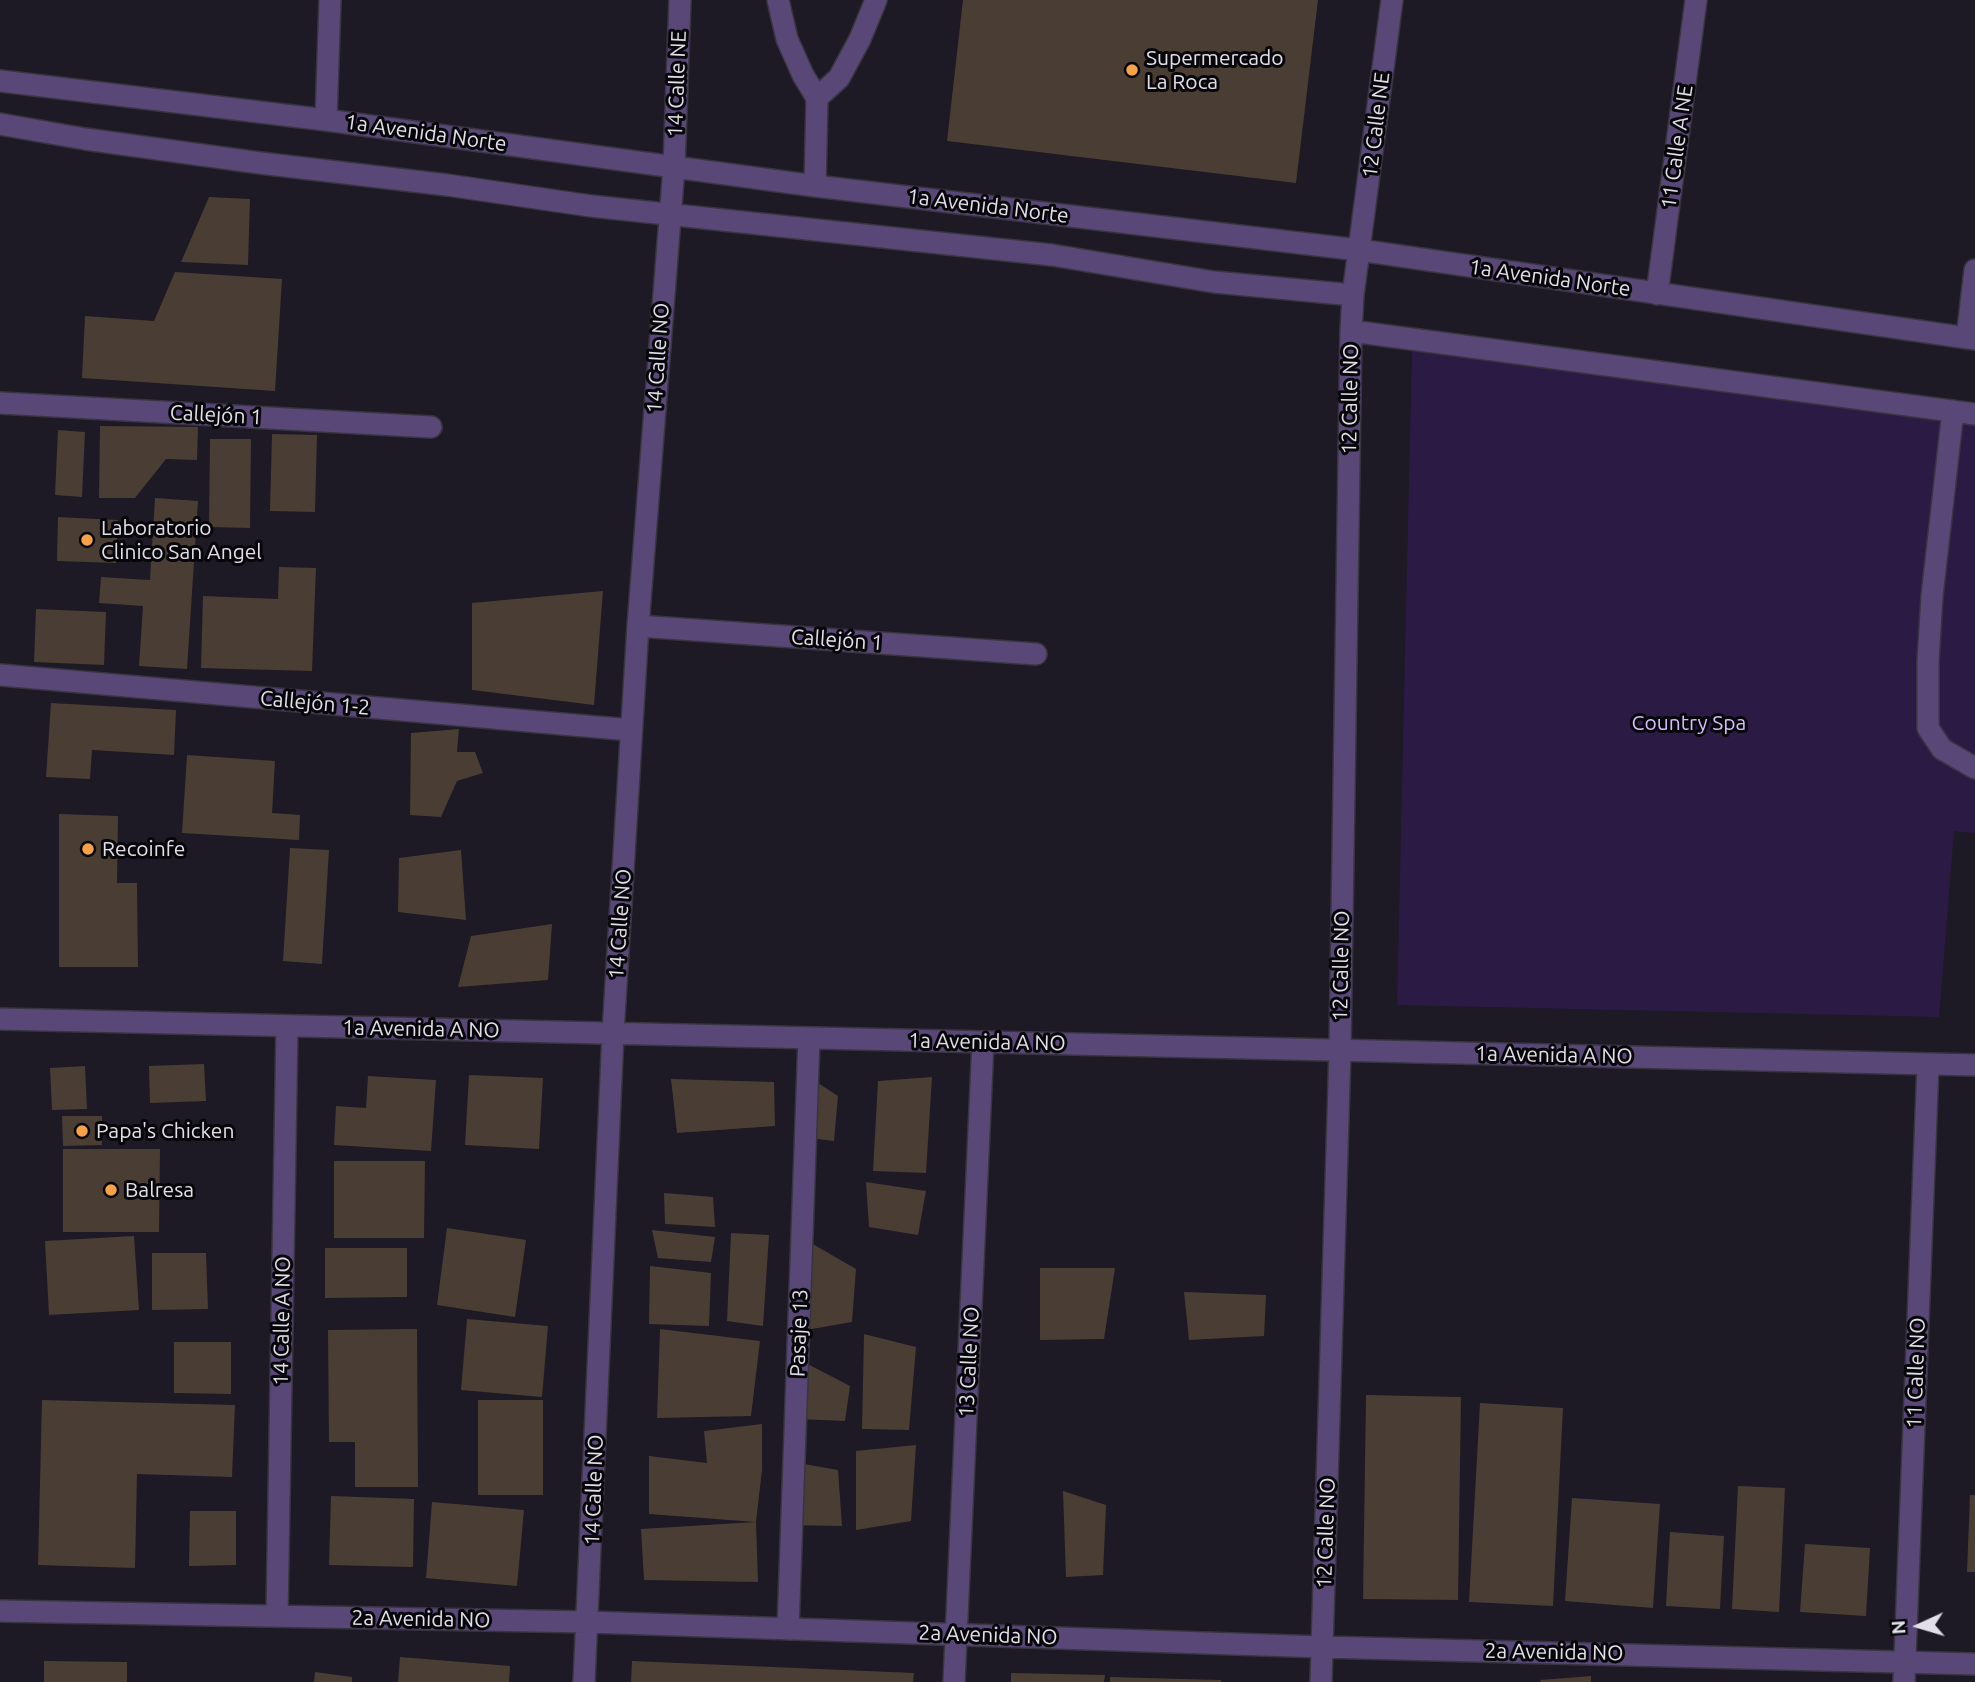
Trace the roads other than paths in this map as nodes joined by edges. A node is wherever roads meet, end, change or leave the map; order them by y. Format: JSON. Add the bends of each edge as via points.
{"nodes":[{"id":1,"x":330,"y":0,"type":"edge"},
{"id":2,"x":680,"y":0,"type":"edge"},
{"id":3,"x":778,"y":0,"type":"edge"},
{"id":4,"x":876,"y":0,"type":"edge"},
{"id":5,"x":1392,"y":0,"type":"edge"},
{"id":6,"x":1696,"y":0,"type":"edge"},
{"id":7,"x":0,"y":80,"type":"edge"},
{"id":8,"x":817,"y":98,"type":"junction"},
{"id":9,"x":326,"y":120,"type":"junction"},
{"id":10,"x":0,"y":124,"type":"edge"},
{"id":11,"x":674,"y":167,"type":"junction"},
{"id":12,"x":816,"y":186,"type":"junction"},
{"id":13,"x":670,"y":214,"type":"junction"},
{"id":14,"x":1359,"y":250,"type":"junction"},
{"id":15,"x":1975,"y":270,"type":"edge"},
{"id":16,"x":1657,"y":294,"type":"junction"},
{"id":17,"x":1353,"y":295,"type":"junction"},
{"id":18,"x":1351,"y":331,"type":"junction"},
{"id":19,"x":1971,"y":339,"type":"edge"},
{"id":20,"x":0,"y":403,"type":"edge"},
{"id":21,"x":1953,"y":411,"type":"junction"},
{"id":22,"x":1975,"y":414,"type":"edge"},
{"id":23,"x":432,"y":427,"type":"dead end"},
{"id":24,"x":638,"y":626,"type":"junction"},
{"id":25,"x":1036,"y":654,"type":"dead end"},
{"id":26,"x":0,"y":675,"type":"edge"},
{"id":27,"x":631,"y":730,"type":"junction"},
{"id":28,"x":1975,"y":768,"type":"edge"},
{"id":29,"x":0,"y":1019,"type":"edge"},
{"id":30,"x":287,"y":1026,"type":"junction"},
{"id":31,"x":613,"y":1033,"type":"junction"},
{"id":32,"x":810,"y":1038,"type":"junction"},
{"id":33,"x":983,"y":1042,"type":"junction"},
{"id":34,"x":1340,"y":1050,"type":"junction"},
{"id":35,"x":1928,"y":1064,"type":"junction"},
{"id":36,"x":1975,"y":1065,"type":"edge"},
{"id":37,"x":0,"y":1611,"type":"edge"},
{"id":38,"x":277,"y":1616,"type":"junction"},
{"id":39,"x":588,"y":1622,"type":"junction"},
{"id":40,"x":788,"y":1629,"type":"junction"},
{"id":41,"x":956,"y":1634,"type":"junction"},
{"id":42,"x":1322,"y":1647,"type":"junction"},
{"id":43,"x":1975,"y":1664,"type":"edge"},
{"id":44,"x":1904,"y":1671,"type":"edge"},
{"id":45,"x":584,"y":1682,"type":"edge"},
{"id":46,"x":954,"y":1682,"type":"edge"},
{"id":47,"x":1321,"y":1682,"type":"edge"}],
"edges":[{"from":1,"to":9,"type":"street"},
{"from":2,"to":11,"type":"street","name":"14 Calle NE"},
{"from":3,"to":8,"type":"street","via":[[787,39]]},
{"from":4,"to":8,"type":"street","via":[[839,78]]},
{"from":5,"to":14,"type":"street","name":"12 Calle NE"},
{"from":6,"to":16,"type":"street","name":"11 Calle A NE"},
{"from":7,"to":9,"type":"street","name":"1a Avenida Norte"},
{"from":8,"to":12,"type":"street"},
{"from":9,"to":11,"type":"street","name":"1a Avenida Norte"},
{"from":10,"to":13,"type":"street","via":[[260,163]]},
{"from":11,"to":12,"type":"street","name":"1a Avenida Norte"},
{"from":11,"to":13,"type":"street","name":"14 Calle NO"},
{"from":12,"to":14,"type":"street","name":"1a Avenida Norte"},
{"from":13,"to":17,"type":"street","via":[[1052,255],[1214,282]]},
{"from":13,"to":24,"type":"street","name":"14 Calle NO"},
{"from":14,"to":16,"type":"street","name":"1a Avenida Norte"},
{"from":14,"to":17,"type":"street","name":"12 Calle NO"},
{"from":15,"to":19,"type":"street"},
{"from":16,"to":19,"type":"street","name":"1a Avenida Norte"},
{"from":17,"to":18,"type":"street","name":"12 Calle NO"},
{"from":18,"to":21,"type":"street"},
{"from":18,"to":34,"type":"street","name":"12 Calle NO"},
{"from":20,"to":23,"type":"street","name":"Callejón 1"},
{"from":21,"to":22,"type":"street"},
{"from":21,"to":28,"type":"street","via":[[1932,596],[1928,729],[1942,749]]},
{"from":24,"to":25,"type":"street","name":"Callejón 1"},
{"from":24,"to":27,"type":"street","name":"14 Calle NO"},
{"from":26,"to":27,"type":"street","name":"Callejón 1-2"},
{"from":27,"to":31,"type":"street","name":"14 Calle NO"},
{"from":29,"to":30,"type":"street","name":"1a Avenida A NO"},
{"from":30,"to":31,"type":"street","name":"1a Avenida A NO"},
{"from":30,"to":38,"type":"street","name":"14 Calle A NO"},
{"from":31,"to":32,"type":"street","name":"1a Avenida A NO"},
{"from":31,"to":39,"type":"street","name":"14 Calle NO"},
{"from":32,"to":33,"type":"street","name":"1a Avenida A NO"},
{"from":32,"to":40,"type":"street","name":"Pasaje 13"},
{"from":33,"to":34,"type":"street","name":"1a Avenida A NO"},
{"from":33,"to":41,"type":"street","name":"13 Calle NO"},
{"from":34,"to":35,"type":"street","name":"1a Avenida A NO"},
{"from":34,"to":42,"type":"street","name":"12 Calle NO"},
{"from":35,"to":36,"type":"street","name":"1a Avenida A NO"},
{"from":35,"to":44,"type":"street","name":"11 Calle NO"},
{"from":37,"to":38,"type":"street","name":"2a Avenida NO"},
{"from":38,"to":39,"type":"street","name":"2a Avenida NO"},
{"from":39,"to":40,"type":"street","name":"2a Avenida NO"},
{"from":39,"to":45,"type":"street","name":"14 Calle NO"},
{"from":40,"to":41,"type":"street","name":"2a Avenida NO"},
{"from":41,"to":42,"type":"street","name":"2a Avenida NO"},
{"from":41,"to":46,"type":"street","name":"13 Calle NO"},
{"from":42,"to":44,"type":"street","name":"2a Avenida NO"},
{"from":42,"to":47,"type":"street","name":"12 Calle NO"},
{"from":43,"to":44,"type":"street","name":"2a Avenida NO"}]}
